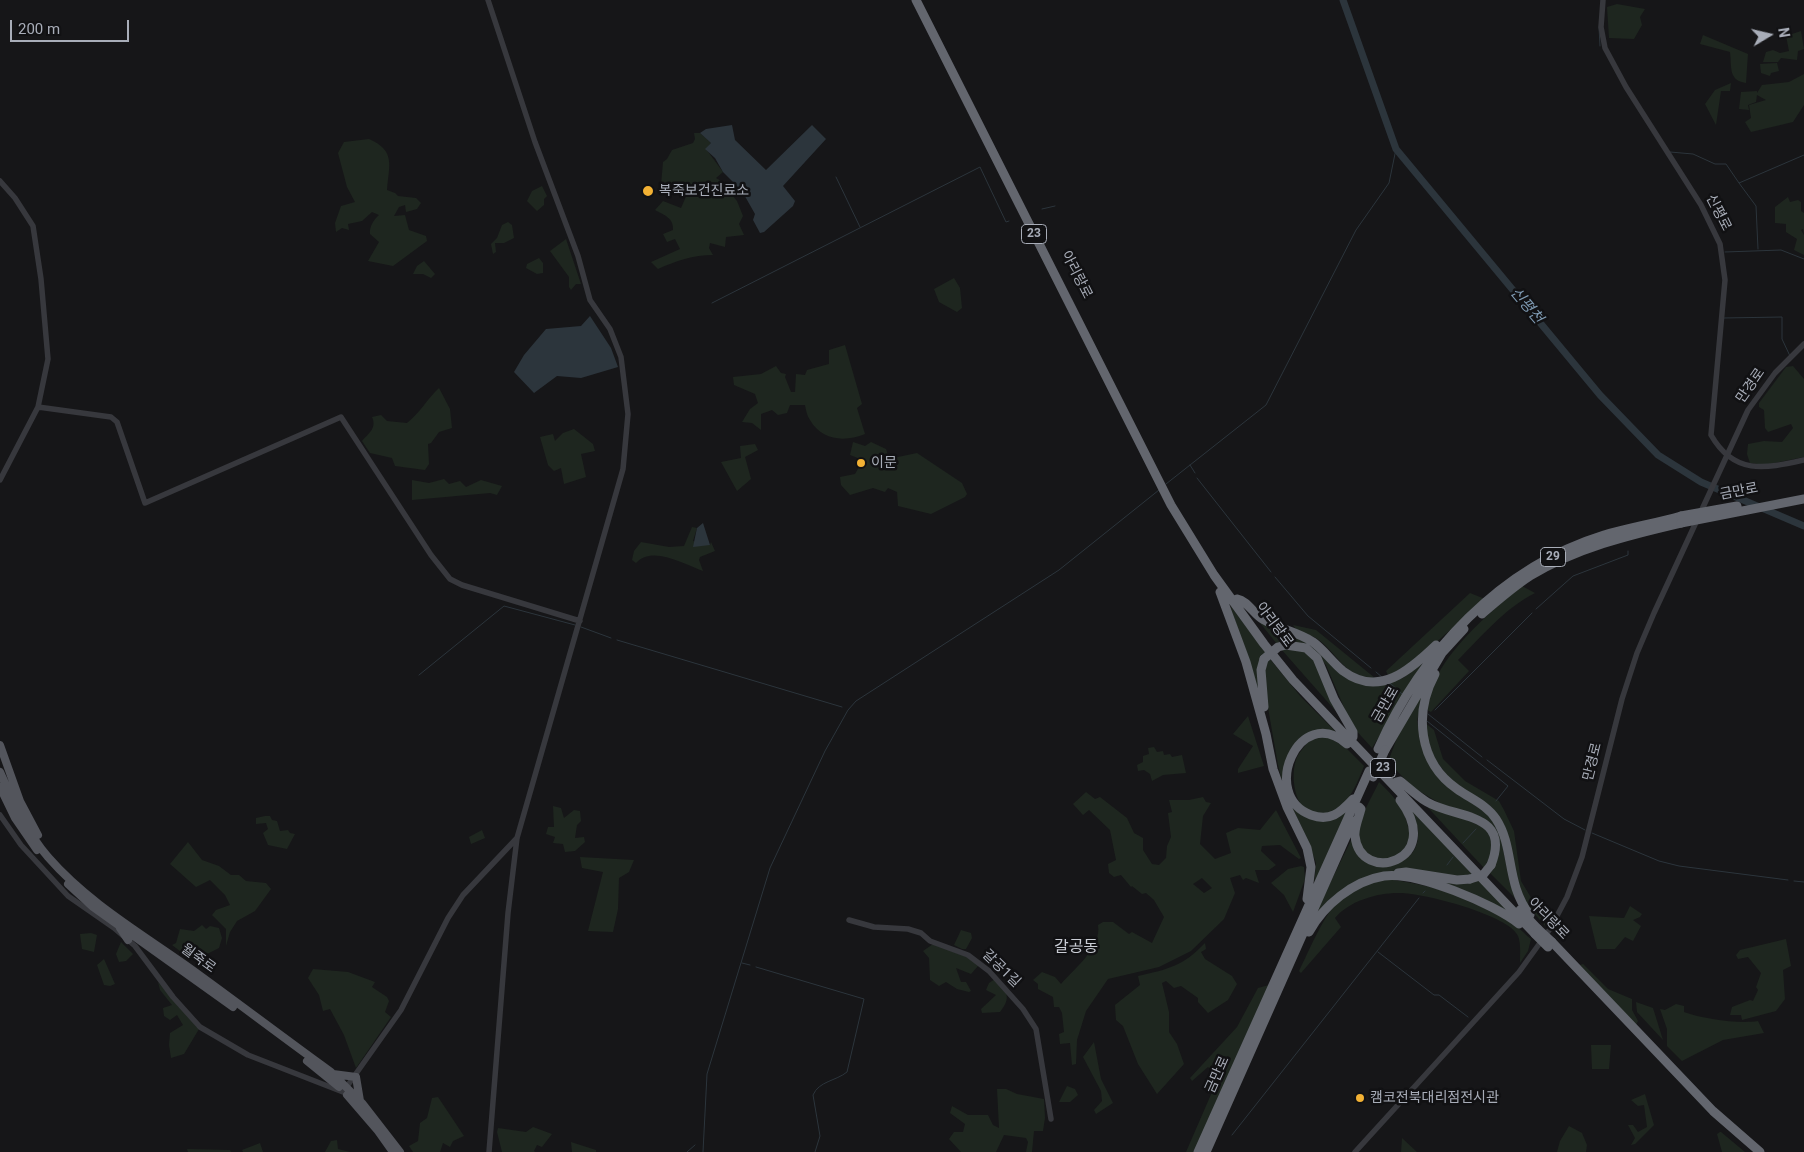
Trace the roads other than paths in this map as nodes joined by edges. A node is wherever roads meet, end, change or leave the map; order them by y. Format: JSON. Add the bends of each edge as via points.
{"nodes":[{"id":1,"x":488,"y":0,"type":"edge"},
{"id":2,"x":916,"y":0,"type":"edge"},
{"id":3,"x":922,"y":0,"type":"edge"},
{"id":4,"x":1603,"y":0,"type":"edge"},
{"id":5,"x":0,"y":182,"type":"edge"},
{"id":6,"x":1804,"y":344,"type":"edge"},
{"id":7,"x":38,"y":407,"type":"junction"},
{"id":8,"x":1726,"y":457,"type":"junction"},
{"id":9,"x":1804,"y":460,"type":"edge"},
{"id":10,"x":1154,"y":467,"type":"junction"},
{"id":11,"x":0,"y":480,"type":"edge"},
{"id":12,"x":1804,"y":494,"type":"edge"},
{"id":13,"x":1804,"y":499,"type":"edge"},
{"id":14,"x":1173,"y":503,"type":"junction"},
{"id":15,"x":1681,"y":520,"type":"junction"},
{"id":16,"x":1214,"y":575,"type":"junction"},
{"id":17,"x":1238,"y":599,"type":"junction"},
{"id":18,"x":580,"y":621,"type":"junction"},
{"id":19,"x":1466,"y":628,"type":"junction"},
{"id":20,"x":1446,"y":639,"type":"junction"},
{"id":21,"x":1353,"y":737,"type":"junction"},
{"id":22,"x":0,"y":745,"type":"edge"},
{"id":23,"x":1357,"y":749,"type":"junction"},
{"id":24,"x":1382,"y":749,"type":"junction"},
{"id":25,"x":1275,"y":770,"type":"junction"},
{"id":26,"x":0,"y":772,"type":"edge"},
{"id":27,"x":1371,"y":774,"type":"junction"},
{"id":28,"x":1395,"y":784,"type":"junction"},
{"id":29,"x":0,"y":787,"type":"edge"},
{"id":30,"x":1359,"y":794,"type":"junction"},
{"id":31,"x":1359,"y":807,"type":"junction"},
{"id":32,"x":0,"y":815,"type":"edge"},
{"id":33,"x":517,"y":838,"type":"junction"},
{"id":34,"x":1386,"y":876,"type":"junction"},
{"id":35,"x":70,"y":879,"type":"junction"},
{"id":36,"x":849,"y":920,"type":"dead end"},
{"id":37,"x":1301,"y":922,"type":"junction"},
{"id":38,"x":117,"y":924,"type":"junction"},
{"id":39,"x":1536,"y":930,"type":"junction"},
{"id":40,"x":128,"y":940,"type":"junction"},
{"id":41,"x":1550,"y":945,"type":"junction"},
{"id":42,"x":1297,"y":949,"type":"junction"},
{"id":43,"x":333,"y":1074,"type":"junction"},
{"id":44,"x":356,"y":1077,"type":"junction"},
{"id":45,"x":345,"y":1090,"type":"junction"},
{"id":46,"x":360,"y":1101,"type":"junction"},
{"id":47,"x":1051,"y":1119,"type":"dead end"},
{"id":48,"x":393,"y":1152,"type":"edge"},
{"id":49,"x":400,"y":1152,"type":"edge"},
{"id":50,"x":489,"y":1152,"type":"edge"},
{"id":51,"x":1198,"y":1152,"type":"edge"},
{"id":52,"x":1206,"y":1152,"type":"edge"},
{"id":53,"x":1355,"y":1152,"type":"edge"},
{"id":54,"x":1752,"y":1152,"type":"edge"},
{"id":55,"x":1760,"y":1152,"type":"edge"}],
"edges":[{"from":1,"to":18,"type":"street","via":[[535,142],[578,256],[590,300],[610,330],[621,357],[628,414],[626,454]]},
{"from":2,"to":10,"type":"highway","name":"아리랑로","number":"23"},
{"from":3,"to":10,"type":"highway","name":"아리랑로","number":"23"},
{"from":4,"to":8,"type":"street","name":"신평로","via":[[1601,28],[1605,48],[1705,211],[1720,244],[1725,280],[1710,435]]},
{"from":5,"to":7,"type":"street","via":[[33,226],[48,359]]},
{"from":6,"to":8,"type":"street","name":"만경로","via":[[1775,372],[1748,410]]},
{"from":7,"to":11,"type":"street"},
{"from":7,"to":18,"type":"street","via":[[111,417],[117,422],[145,503],[341,417],[450,579]]},
{"from":8,"to":9,"type":"street","via":[[1749,466],[1766,467]]},
{"from":8,"to":53,"type":"street","name":"만경로","via":[[1637,653],[1622,698],[1582,857],[1567,897],[1550,929],[1519,972]]},
{"from":10,"to":14,"type":"highway","name":"아리랑로","number":"23"},
{"from":12,"to":15,"type":"highway","name":"금만로","number":"29","bridge":true},
{"from":13,"to":15,"type":"highway","name":"금만로","number":"29","bridge":true},
{"from":14,"to":16,"type":"highway","name":"아리랑로","number":"23"},
{"from":14,"to":17,"type":"highway","name":"아리랑로","number":"23"},
{"from":15,"to":19,"type":"highway","name":"금만로","number":"29","via":[[1575,553],[1530,576]]},
{"from":15,"to":20,"type":"highway","name":"금만로","number":"29","via":[[1603,535],[1570,548],[1516,578]]},
{"from":16,"to":23,"type":"highway","name":"아리랑로","number":"23","via":[[1293,680]]},
{"from":16,"to":25,"type":"highway","via":[[1213,580],[1225,599],[1246,662]]},
{"from":17,"to":20,"type":"highway","number":"29","via":[[1257,616],[1312,641],[1349,674],[1369,681],[1380,682],[1410,670],[1446,636]]},
{"from":17,"to":21,"type":"highway","name":"아리랑로","number":"23","via":[[1281,658]]},
{"from":18,"to":33,"type":"street"},
{"from":19,"to":24,"type":"highway","name":"금만로","number":"29","via":[[1442,653]]},
{"from":19,"to":39,"type":"highway","via":[[1468,632],[1438,669],[1424,700],[1421,724],[1427,750],[1440,773],[1496,819],[1504,837],[1513,881],[1519,897],[1538,924]]},
{"from":20,"to":24,"type":"highway","name":"금만로","via":[[1409,691]]},
{"from":21,"to":25,"type":"highway","bridge":true,"via":[[1317,658],[1306,648],[1286,644],[1278,647],[1264,659],[1260,670]]},
{"from":21,"to":28,"type":"highway","name":"아리랑로","number":"23"},
{"from":22,"to":35,"type":"main road","via":[[20,801],[38,836]]},
{"from":23,"to":28,"type":"highway","name":"아리랑로","number":"23"},
{"from":23,"to":30,"type":"highway","via":[[1330,734],[1309,736],[1290,760],[1285,776],[1295,806],[1319,818],[1331,818]]},
{"from":24,"to":27,"type":"highway","name":"금만로","bridge":true},
{"from":25,"to":37,"type":"highway","via":[[1287,807],[1307,848],[1311,867],[1309,892]]},
{"from":26,"to":35,"type":"main road","name":"월죽로","via":[[28,828],[47,856]]},
{"from":27,"to":30,"type":"highway","name":"금만로"},
{"from":27,"to":31,"type":"highway","name":"금만로"},
{"from":28,"to":31,"type":"highway","via":[[1394,792],[1414,830],[1414,840],[1399,860],[1373,862],[1360,850],[1355,834]]},
{"from":28,"to":34,"type":"highway","bridge":true,"via":[[1400,781],[1428,802],[1484,822],[1492,830],[1496,852],[1492,865],[1482,875],[1470,879],[1406,872]]},
{"from":28,"to":39,"type":"highway","name":"아리랑로","number":"23"},
{"from":29,"to":38,"type":"main road","name":"월죽로","via":[[15,818],[42,856],[62,879]]},
{"from":30,"to":37,"type":"highway","name":"금만로"},
{"from":31,"to":42,"type":"highway","name":"금만로"},
{"from":32,"to":40,"type":"street","via":[[20,844],[68,896]]},
{"from":33,"to":44,"type":"street","via":[[463,895],[401,1010]]},
{"from":33,"to":50,"type":"street"},
{"from":34,"to":39,"type":"highway","via":[[1436,884],[1506,914],[1530,934]]},
{"from":34,"to":42,"type":"highway","via":[[1363,881],[1338,898],[1313,924]]},
{"from":35,"to":43,"type":"main road","name":"월죽로"},
{"from":36,"to":47,"type":"street","name":"갈공1길","via":[[921,933],[930,940],[968,955],[989,971],[1036,1029]]},
{"from":37,"to":51,"type":"highway","name":"금만로"},
{"from":38,"to":40,"type":"main road"},
{"from":38,"to":45,"type":"main road","name":"월죽로"},
{"from":39,"to":41,"type":"highway","name":"아리랑로","number":"23","bridge":true},
{"from":40,"to":45,"type":"street","via":[[200,1027],[248,1055]]},
{"from":41,"to":54,"type":"highway","name":"아리랑로","number":"23","via":[[1709,1116]]},
{"from":41,"to":55,"type":"highway","name":"아리랑로","number":"23","via":[[1713,1111]]},
{"from":42,"to":52,"type":"highway","name":"금만로"},
{"from":43,"to":44,"type":"main road"},
{"from":43,"to":45,"type":"main road","name":"월죽로"},
{"from":44,"to":45,"type":"street"},
{"from":44,"to":46,"type":"main road"},
{"from":45,"to":46,"type":"main road","name":"월죽로"},
{"from":45,"to":48,"type":"main road","name":"월죽로"},
{"from":46,"to":49,"type":"main road","name":"월죽로"}]}
